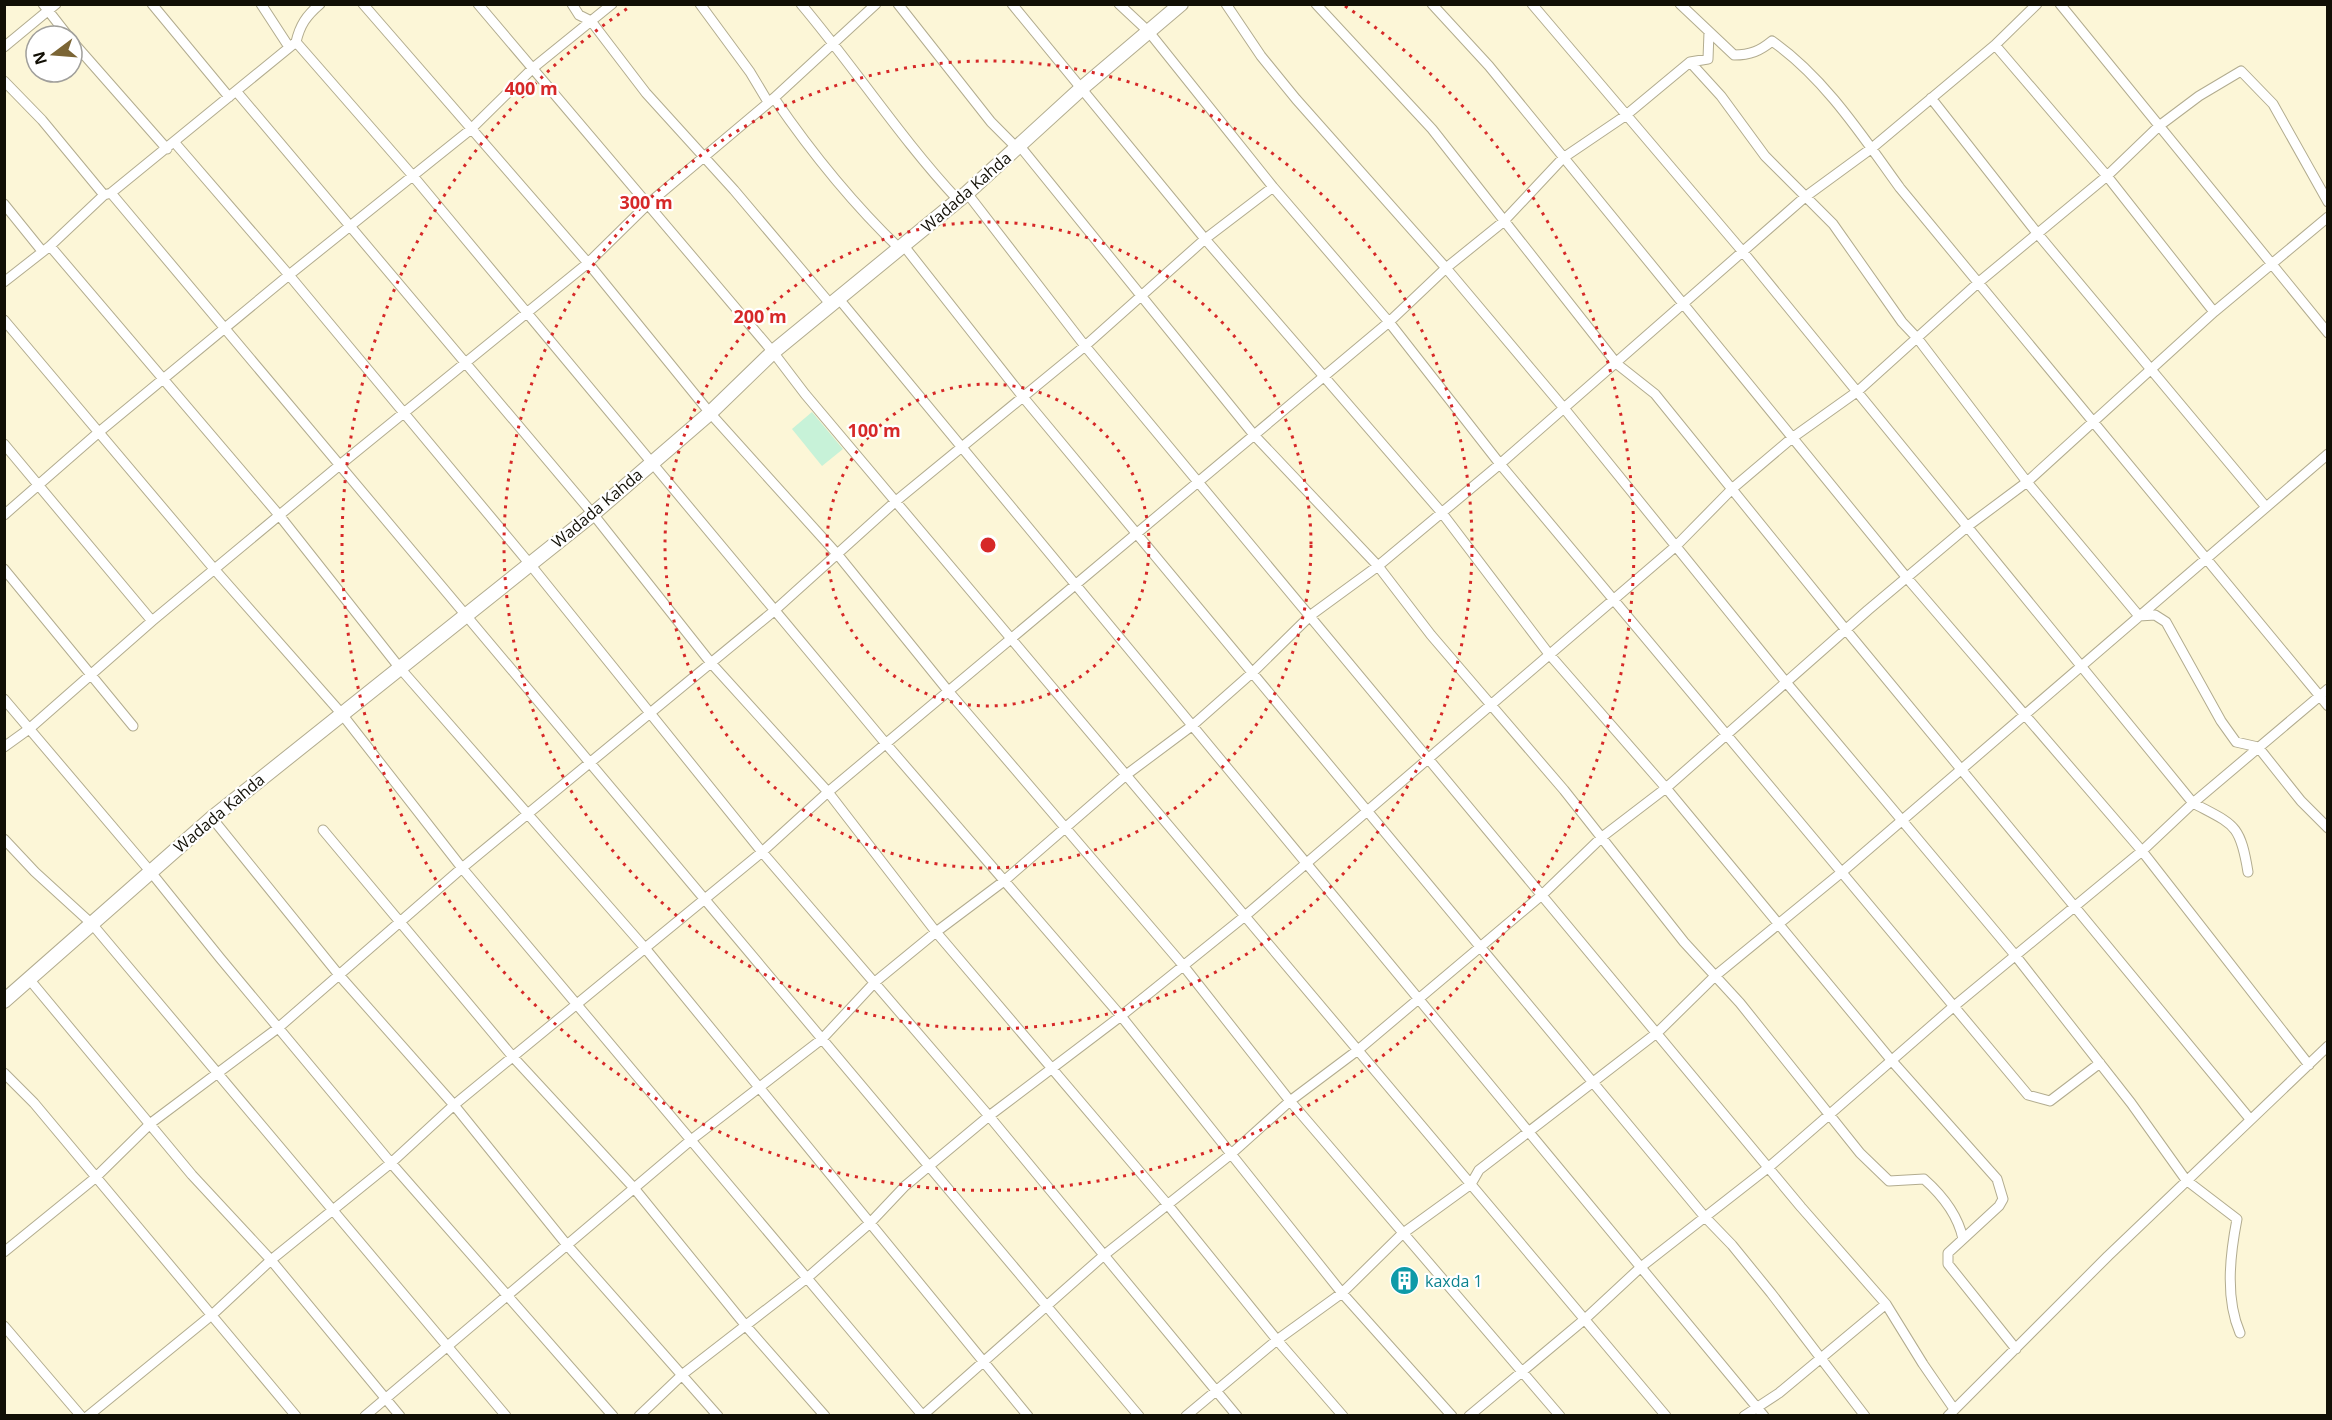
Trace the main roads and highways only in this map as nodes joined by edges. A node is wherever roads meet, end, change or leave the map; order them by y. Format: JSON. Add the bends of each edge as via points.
{"nodes":[{"id":1,"x":1181,"y":4,"type":"edge"},
{"id":2,"x":4,"y":1001,"type":"edge"}],
"edges":[{"from":1,"to":2,"type":"main road","name":"Wadada Kahda","via":[[962,197],[773,352],[710,413],[593,514],[212,818]]}]}
